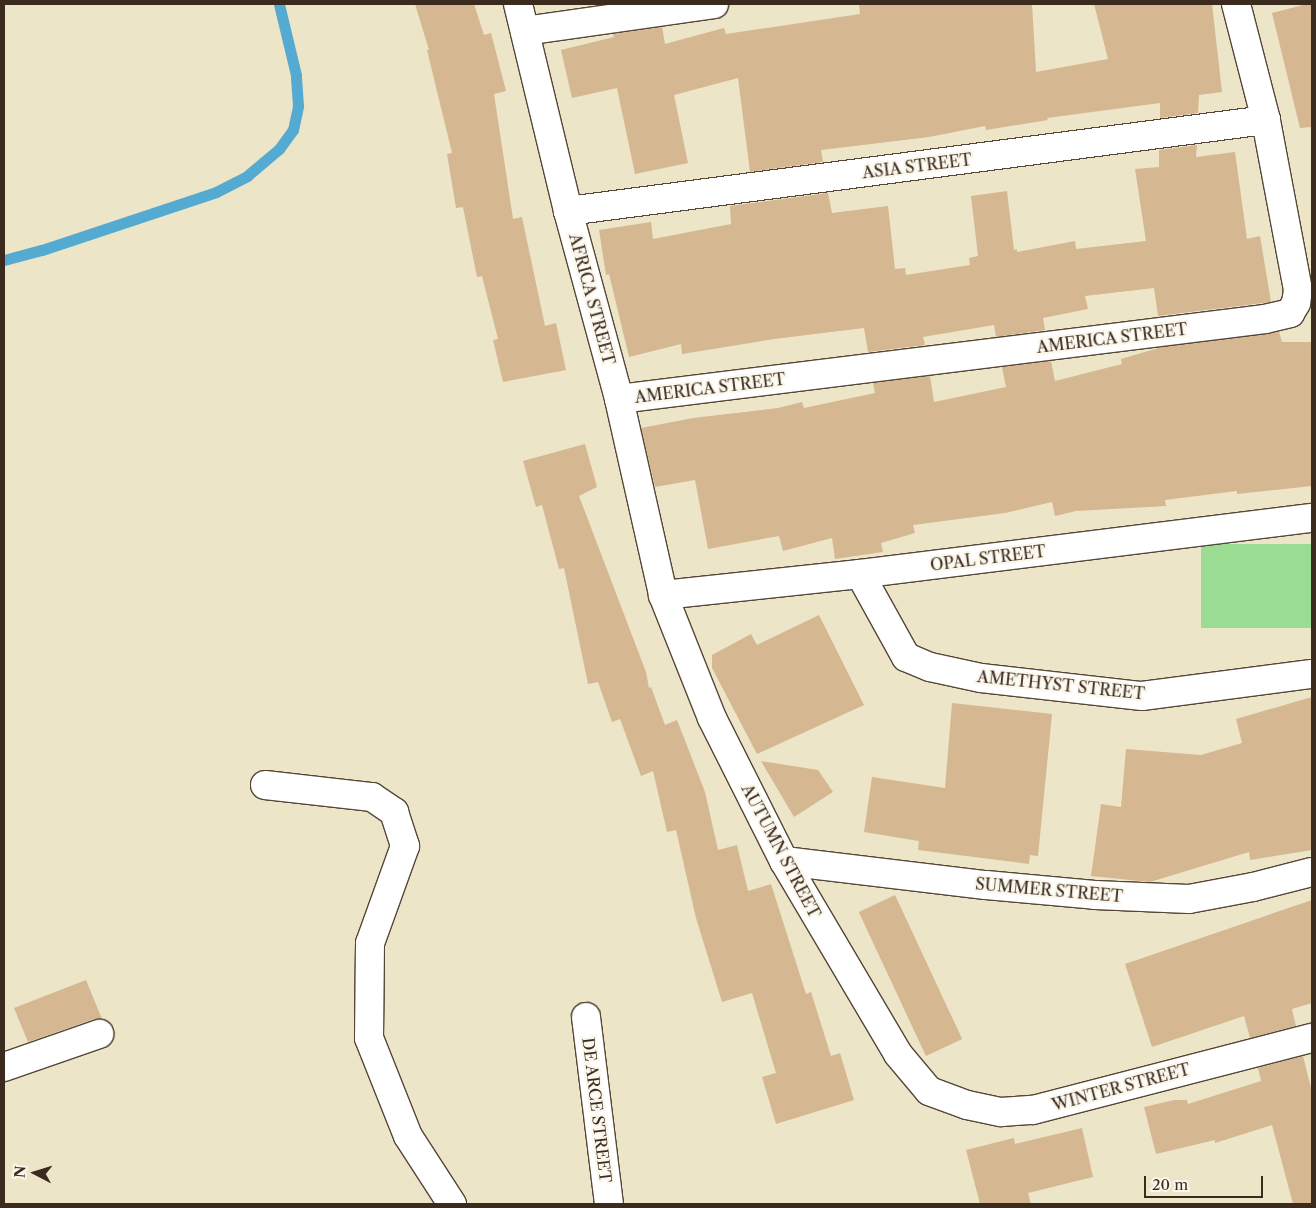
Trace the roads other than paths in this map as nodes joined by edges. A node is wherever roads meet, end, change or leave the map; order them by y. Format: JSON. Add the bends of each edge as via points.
{"nodes":[{"id":1,"x":518,"y":4,"type":"edge"},
{"id":2,"x":714,"y":4,"type":"edge"},
{"id":3,"x":1236,"y":4,"type":"edge"},
{"id":4,"x":525,"y":31,"type":"junction"},
{"id":5,"x":1266,"y":120,"type":"junction"},
{"id":6,"x":568,"y":211,"type":"junction"},
{"id":7,"x":619,"y":399,"type":"junction"},
{"id":8,"x":1312,"y":518,"type":"edge"},
{"id":9,"x":860,"y":574,"type":"junction"},
{"id":10,"x":663,"y":595,"type":"junction"},
{"id":11,"x":1312,"y":674,"type":"edge"},
{"id":12,"x":265,"y":785,"type":"dead end"},
{"id":13,"x":784,"y":861,"type":"junction"},
{"id":14,"x":1312,"y":872,"type":"edge"},
{"id":15,"x":586,"y":1017,"type":"dead end"},
{"id":16,"x":99,"y":1034,"type":"dead end"},
{"id":17,"x":1312,"y":1038,"type":"edge"},
{"id":18,"x":4,"y":1067,"type":"edge"},
{"id":19,"x":929,"y":1091,"type":"joint"},
{"id":20,"x":452,"y":1204,"type":"edge"},
{"id":21,"x":609,"y":1204,"type":"edge"}],
"edges":[{"from":1,"to":4,"type":"street","name":"AFRICA STREET"},
{"from":2,"to":4,"type":"street"},
{"from":3,"to":5,"type":"street","name":"AMERICA STREET"},
{"from":4,"to":6,"type":"street","name":"AFRICA STREET"},
{"from":5,"to":6,"type":"street","name":"ASIA STREET"},
{"from":5,"to":7,"type":"street","name":"AMERICA STREET","via":[[1298,290],[1290,312],[1265,319]]},
{"from":6,"to":7,"type":"street","name":"AFRICA STREET"},
{"from":7,"to":10,"type":"street","name":"AFRICA STREET"},
{"from":8,"to":9,"type":"street","name":"OPAL STREET"},
{"from":9,"to":10,"type":"street","name":"OPAL STREET"},
{"from":9,"to":11,"type":"street","name":"AMETHYST STREET","via":[[906,657],[930,667],[981,678],[1142,696]]},
{"from":10,"to":13,"type":"street","name":"AUTUMN STREET","via":[[712,718]]},
{"from":12,"to":20,"type":"street","via":[[372,797],[394,812],[405,846],[370,943],[369,1038],[408,1136]]},
{"from":13,"to":14,"type":"street","name":"SUMMER STREET","via":[[1066,893],[1189,899]]},
{"from":13,"to":19,"type":"street","name":"AUTUMN STREET","via":[[898,1054]]},
{"from":15,"to":21,"type":"street","name":"DE ARCE STREET"},
{"from":16,"to":18,"type":"street"},
{"from":17,"to":19,"type":"street","name":"WINTER STREET","via":[[1033,1110],[1001,1112],[967,1105]]}]}
